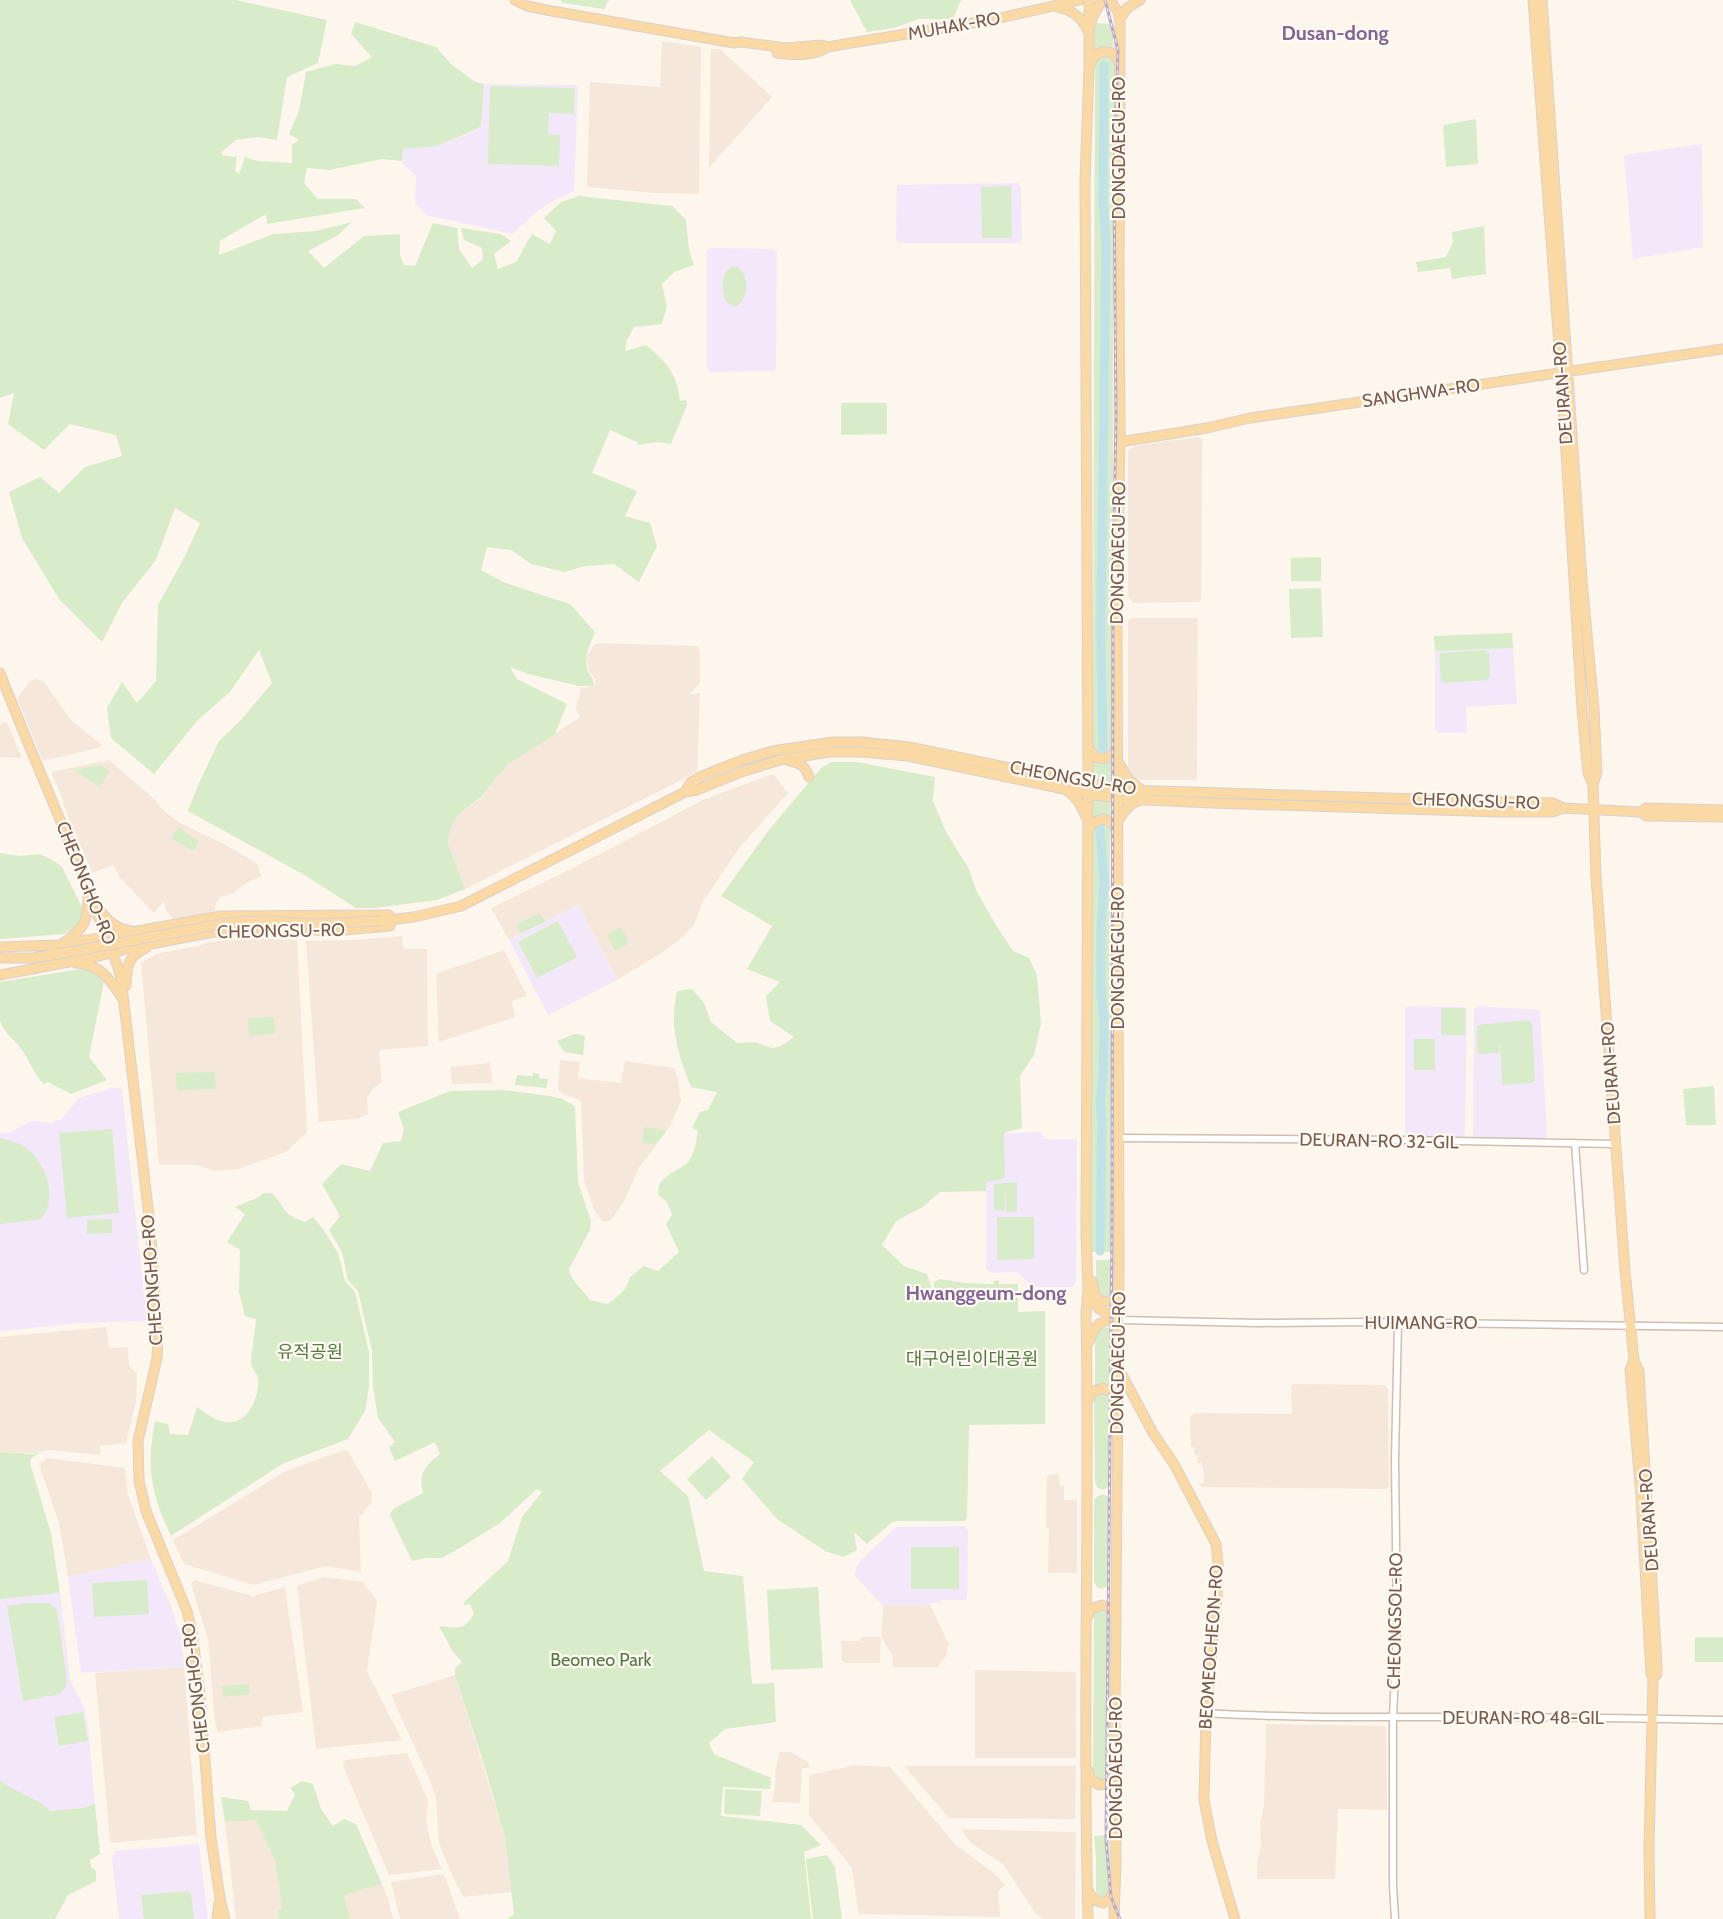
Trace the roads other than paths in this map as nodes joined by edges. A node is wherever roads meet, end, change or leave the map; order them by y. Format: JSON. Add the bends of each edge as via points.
{"nodes":[{"id":1,"x":516,"y":0,"type":"edge"},
{"id":2,"x":1080,"y":0,"type":"edge"},
{"id":3,"x":1089,"y":0,"type":"edge"},
{"id":4,"x":1102,"y":0,"type":"edge"},
{"id":5,"x":1110,"y":0,"type":"edge"},
{"id":6,"x":1140,"y":0,"type":"edge"},
{"id":7,"x":1533,"y":0,"type":"edge"},
{"id":8,"x":1542,"y":0,"type":"edge"},
{"id":9,"x":1062,"y":4,"type":"edge"},
{"id":10,"x":1120,"y":19,"type":"junction"},
{"id":11,"x":1089,"y":34,"type":"junction"},
{"id":12,"x":1120,"y":63,"type":"junction"},
{"id":13,"x":1089,"y":67,"type":"junction"},
{"id":14,"x":1723,"y":349,"type":"edge"},
{"id":15,"x":1565,"y":371,"type":"junction"},
{"id":16,"x":1120,"y":442,"type":"junction"},
{"id":17,"x":0,"y":674,"type":"edge"},
{"id":18,"x":1117,"y":744,"type":"junction"},
{"id":19,"x":1087,"y":745,"type":"junction"},
{"id":20,"x":1118,"y":756,"type":"junction"},
{"id":21,"x":780,"y":760,"type":"junction"},
{"id":22,"x":1088,"y":762,"type":"junction"},
{"id":23,"x":809,"y":776,"type":"dead end"},
{"id":24,"x":1071,"y":780,"type":"junction"},
{"id":25,"x":1088,"y":784,"type":"junction"},
{"id":26,"x":1061,"y":788,"type":"junction"},
{"id":27,"x":685,"y":792,"type":"junction"},
{"id":28,"x":1088,"y":794,"type":"junction"},
{"id":29,"x":1118,"y":794,"type":"junction"},
{"id":30,"x":1143,"y":795,"type":"junction"},
{"id":31,"x":1594,"y":808,"type":"junction"},
{"id":32,"x":1723,"y":810,"type":"edge"},
{"id":33,"x":1640,"y":812,"type":"junction"},
{"id":34,"x":1723,"y":817,"type":"edge"},
{"id":35,"x":1088,"y":820,"type":"junction"},
{"id":36,"x":1118,"y":821,"type":"junction"},
{"id":37,"x":1088,"y":835,"type":"junction"},
{"id":38,"x":1117,"y":836,"type":"junction"},
{"id":39,"x":88,"y":887,"type":"junction"},
{"id":40,"x":414,"y":917,"type":"junction"},
{"id":41,"x":155,"y":929,"type":"junction"},
{"id":42,"x":106,"y":938,"type":"junction"},
{"id":43,"x":78,"y":942,"type":"junction"},
{"id":44,"x":159,"y":942,"type":"junction"},
{"id":45,"x":0,"y":946,"type":"edge"},
{"id":46,"x":59,"y":950,"type":"junction"},
{"id":47,"x":114,"y":952,"type":"junction"},
{"id":48,"x":0,"y":958,"type":"edge"},
{"id":49,"x":78,"y":960,"type":"junction"},
{"id":50,"x":63,"y":963,"type":"junction"},
{"id":51,"x":0,"y":975,"type":"edge"},
{"id":52,"x":125,"y":1004,"type":"junction"},
{"id":53,"x":1118,"y":1138,"type":"junction"},
{"id":54,"x":1575,"y":1143,"type":"junction"},
{"id":55,"x":1616,"y":1144,"type":"junction"},
{"id":56,"x":1087,"y":1261,"type":"junction"},
{"id":57,"x":1584,"y":1270,"type":"dead end"},
{"id":58,"x":1119,"y":1281,"type":"junction"},
{"id":59,"x":1088,"y":1290,"type":"junction"},
{"id":60,"x":1119,"y":1320,"type":"junction"},
{"id":61,"x":1398,"y":1322,"type":"junction"},
{"id":62,"x":1630,"y":1326,"type":"junction"},
{"id":63,"x":1723,"y":1327,"type":"edge"},
{"id":64,"x":1087,"y":1348,"type":"junction"},
{"id":65,"x":1118,"y":1367,"type":"junction"},
{"id":66,"x":1118,"y":1402,"type":"junction"},
{"id":67,"x":1138,"y":1404,"type":"junction"},
{"id":68,"x":1087,"y":1407,"type":"junction"},
{"id":69,"x":1116,"y":1619,"type":"junction"},
{"id":70,"x":1086,"y":1620,"type":"junction"},
{"id":71,"x":1206,"y":1713,"type":"junction"},
{"id":72,"x":1393,"y":1717,"type":"junction"},
{"id":73,"x":1653,"y":1718,"type":"junction"},
{"id":74,"x":1723,"y":1720,"type":"edge"},
{"id":75,"x":1086,"y":1763,"type":"junction"},
{"id":76,"x":1116,"y":1770,"type":"junction"},
{"id":77,"x":1116,"y":1883,"type":"junction"},
{"id":78,"x":1087,"y":1887,"type":"junction"},
{"id":79,"x":1087,"y":1897,"type":"junction"},
{"id":80,"x":220,"y":1898,"type":"junction"},
{"id":81,"x":217,"y":1919,"type":"edge"},
{"id":82,"x":225,"y":1919,"type":"edge"},
{"id":83,"x":1088,"y":1919,"type":"edge"},
{"id":84,"x":1094,"y":1919,"type":"edge"},
{"id":85,"x":1114,"y":1919,"type":"edge"},
{"id":86,"x":1235,"y":1919,"type":"edge"},
{"id":87,"x":1395,"y":1919,"type":"edge"},
{"id":88,"x":1650,"y":1919,"type":"edge"}],
"edges":[{"from":1,"to":9,"type":"main road","name":"MUHAK-RO","via":[[546,10],[734,43],[786,48],[827,47],[991,20]]},
{"from":2,"to":9,"type":"main road","name":"MUHAK-RO"},
{"from":3,"to":11,"type":"main road","name":"DONGDAEGU-RO"},
{"from":4,"to":11,"type":"main road","via":[[1092,18]]},
{"from":5,"to":10,"type":"main road","name":"DONGDAEGU-RO"},
{"from":6,"to":10,"type":"main road","via":[[1126,8]]},
{"from":7,"to":15,"type":"main road","name":"DEURAN-RO"},
{"from":8,"to":15,"type":"main road","name":"DEURAN-RO"},
{"from":9,"to":11,"type":"main road","via":[[1085,24]]},
{"from":10,"to":12,"type":"main road","name":"DONGDAEGU-RO"},
{"from":11,"to":13,"type":"main road","name":"DONGDAEGU-RO"},
{"from":12,"to":13,"type":"main road","via":[[1114,54],[1101,52],[1092,58]]},
{"from":12,"to":16,"type":"main road","name":"DONGDAEGU-RO"},
{"from":13,"to":19,"type":"main road","name":"DONGDAEGU-RO","via":[[1085,180]]},
{"from":14,"to":15,"type":"main road","name":"SANGHWA-RO"},
{"from":15,"to":16,"type":"main road","name":"SANGHWA-RO","via":[[1250,418]]},
{"from":15,"to":31,"type":"main road","name":"DEURAN-RO","via":[[1594,709],[1597,772],[1593,785]]},
{"from":16,"to":18,"type":"main road","name":"DONGDAEGU-RO"},
{"from":17,"to":39,"type":"main road","name":"CHEONGHO-RO"},
{"from":18,"to":19,"type":"main road","via":[[1114,754],[1105,759],[1091,754]]},
{"from":18,"to":20,"type":"main road","name":"DONGDAEGU-RO"},
{"from":19,"to":22,"type":"main road","name":"DONGDAEGU-RO"},
{"from":20,"to":29,"type":"main road","name":"DONGDAEGU-RO"},
{"from":20,"to":30,"type":"main road","via":[[1125,776]]},
{"from":21,"to":23,"type":"main road","via":[[800,762]]},
{"from":21,"to":26,"type":"main road","name":"CHEONGSU-RO","via":[[829,752],[908,756]]},
{"from":21,"to":27,"type":"main road","name":"CHEONGSU-RO"},
{"from":22,"to":24,"type":"main road","via":[[1082,773]]},
{"from":22,"to":25,"type":"main road","name":"DONGDAEGU-RO"},
{"from":24,"to":25,"type":"main road","name":"CHEONGSU-RO"},
{"from":24,"to":27,"type":"main road","name":"CHEONGSU-RO","via":[[909,747],[832,742],[772,751],[742,760],[692,782]]},
{"from":25,"to":28,"type":"main road","name":"DONGDAEGU-RO"},
{"from":25,"to":29,"type":"main road","name":"CHEONGSU-RO"},
{"from":26,"to":28,"type":"main road","name":"CHEONGSU-RO"},
{"from":26,"to":35,"type":"main road","via":[[1075,797]]},
{"from":27,"to":40,"type":"main road","name":"CHEONGSU-RO","via":[[461,906]]},
{"from":28,"to":29,"type":"main road","name":"CHEONGSU-RO"},
{"from":28,"to":35,"type":"main road","name":"DONGDAEGU-RO"},
{"from":29,"to":30,"type":"main road","name":"CHEONGSU-RO"},
{"from":29,"to":36,"type":"main road","name":"DONGDAEGU-RO"},
{"from":30,"to":31,"type":"main road","name":"CHEONGSU-RO","via":[[1212,804],[1500,812]]},
{"from":30,"to":36,"type":"main road"},
{"from":31,"to":33,"type":"main road","name":"CHEONGSU-RO"},
{"from":31,"to":55,"type":"main road","name":"DEURAN-RO"},
{"from":32,"to":33,"type":"main road","name":"CHEONGSU-RO","via":[[1646,808]]},
{"from":33,"to":34,"type":"main road","name":"CHEONGSU-RO","via":[[1646,816]]},
{"from":35,"to":37,"type":"main road","name":"DONGDAEGU-RO"},
{"from":36,"to":38,"type":"main road","name":"DONGDAEGU-RO"},
{"from":37,"to":38,"type":"main road","via":[[1092,823],[1104,819],[1114,825]]},
{"from":37,"to":56,"type":"main road","name":"DONGDAEGU-RO"},
{"from":38,"to":53,"type":"main road","name":"DONGDAEGU-RO"},
{"from":39,"to":41,"type":"main road","via":[[111,924],[128,931]]},
{"from":39,"to":42,"type":"main road","name":"CHEONGHO-RO"},
{"from":39,"to":46,"type":"main road","via":[[85,923]]},
{"from":40,"to":41,"type":"main road","name":"CHEONGSU-RO","via":[[222,916]]},
{"from":40,"to":44,"type":"main road","name":"CHEONGSU-RO","via":[[382,927],[334,931],[243,928]]},
{"from":40,"to":46,"type":"main road","name":"CHEONGSU-RO","bridge":true,"via":[[313,924],[233,922]]},
{"from":41,"to":42,"type":"main road","name":"CHEONGSU-RO"},
{"from":41,"to":44,"type":"main road","via":[[151,937]]},
{"from":42,"to":43,"type":"main road","name":"CHEONGSU-RO"},
{"from":42,"to":47,"type":"main road","name":"CHEONGHO-RO"},
{"from":43,"to":46,"type":"main road","name":"CHEONGSU-RO"},
{"from":43,"to":49,"type":"main road","via":[[87,950],[85,956]]},
{"from":44,"to":47,"type":"main road","name":"CHEONGSU-RO"},
{"from":44,"to":52,"type":"main road","via":[[131,958]]},
{"from":45,"to":46,"type":"main road","name":"CHEONGSU-RO"},
{"from":46,"to":48,"type":"main road","name":"CHEONGSU-RO","via":[[33,958]]},
{"from":47,"to":49,"type":"main road","name":"CHEONGSU-RO"},
{"from":47,"to":52,"type":"main road","name":"CHEONGHO-RO"},
{"from":49,"to":50,"type":"main road","name":"CHEONGSU-RO"},
{"from":50,"to":51,"type":"main road","name":"CHEONGSU-RO"},
{"from":50,"to":52,"type":"main road","via":[[86,964],[100,970]]},
{"from":52,"to":80,"type":"main road","name":"CHEONGHO-RO","via":[[150,1225],[158,1336],[157,1358],[138,1441],[139,1481],[146,1511],[192,1631],[206,1790]]},
{"from":53,"to":54,"type":"street","name":"DEURAN-RO 32-GIL"},
{"from":53,"to":58,"type":"main road","name":"DONGDAEGU-RO"},
{"from":54,"to":55,"type":"street","name":"DEURAN-RO 32-GIL"},
{"from":54,"to":57,"type":"street"},
{"from":55,"to":62,"type":"main road","name":"DEURAN-RO"},
{"from":56,"to":58,"type":"main road","via":[[1094,1294],[1100,1301],[1108,1302],[1114,1298]]},
{"from":56,"to":59,"type":"main road","name":"DONGDAEGU-RO"},
{"from":58,"to":60,"type":"main road","name":"DONGDAEGU-RO"},
{"from":59,"to":60,"type":"main road","via":[[1095,1305]]},
{"from":59,"to":64,"type":"main road","name":"DONGDAEGU-RO"},
{"from":60,"to":61,"type":"street","name":"HUIMANG-RO"},
{"from":60,"to":64,"type":"main road","via":[[1102,1321],[1096,1326]]},
{"from":60,"to":65,"type":"main road","name":"DONGDAEGU-RO"},
{"from":61,"to":62,"type":"street","name":"HUIMANG-RO"},
{"from":61,"to":72,"type":"street","name":"CHEONGSOL-RO","via":[[1397,1630]]},
{"from":62,"to":63,"type":"street","name":"HUIMANG-RO"},
{"from":62,"to":73,"type":"main road","name":"DEURAN-RO","via":[[1634,1360],[1639,1371],[1651,1545],[1657,1665],[1653,1679]]},
{"from":64,"to":68,"type":"main road","name":"DONGDAEGU-RO"},
{"from":65,"to":66,"type":"main road","name":"DONGDAEGU-RO"},
{"from":65,"to":67,"type":"main road","name":"BEOMEOCHEON-RO"},
{"from":66,"to":67,"type":"main road","via":[[1126,1399]]},
{"from":66,"to":68,"type":"main road","via":[[1111,1391],[1100,1389],[1090,1396]]},
{"from":66,"to":69,"type":"main road","name":"DONGDAEGU-RO"},
{"from":67,"to":71,"type":"main road","name":"BEOMEOCHEON-RO","via":[[1216,1544],[1217,1599]]},
{"from":68,"to":70,"type":"main road","name":"DONGDAEGU-RO"},
{"from":69,"to":70,"type":"main road","via":[[1112,1609],[1102,1605],[1092,1609]]},
{"from":69,"to":76,"type":"main road","name":"DONGDAEGU-RO"},
{"from":70,"to":75,"type":"main road","name":"DONGDAEGU-RO"},
{"from":71,"to":72,"type":"street","name":"DEURAN-RO 48-GIL","via":[[1271,1717]]},
{"from":71,"to":86,"type":"main road","name":"BEOMEOCHEON-RO","via":[[1204,1800],[1212,1841]]},
{"from":72,"to":73,"type":"street","name":"DEURAN-RO 48-GIL"},
{"from":72,"to":87,"type":"street","name":"CHEONGSOL-RO"},
{"from":73,"to":74,"type":"street","name":"DEURAN-RO 48-GIL"},
{"from":73,"to":88,"type":"main road","name":"DEURAN-RO"},
{"from":75,"to":76,"type":"main road","via":[[1090,1779],[1099,1785],[1111,1782]]},
{"from":75,"to":78,"type":"main road","name":"DONGDAEGU-RO"},
{"from":76,"to":77,"type":"main road","name":"DONGDAEGU-RO"},
{"from":77,"to":78,"type":"main road","via":[[1112,1896],[1103,1904],[1091,1897]]},
{"from":77,"to":85,"type":"main road","name":"DONGDAEGU-RO"},
{"from":78,"to":79,"type":"main road","name":"DONGDAEGU-RO"},
{"from":79,"to":83,"type":"main road","name":"DONGDAEGU-RO"},
{"from":79,"to":84,"type":"main road"},
{"from":80,"to":81,"type":"main road","name":"CHEONGHO-RO"},
{"from":80,"to":82,"type":"main road","name":"CHEONGHO-RO"}]}
